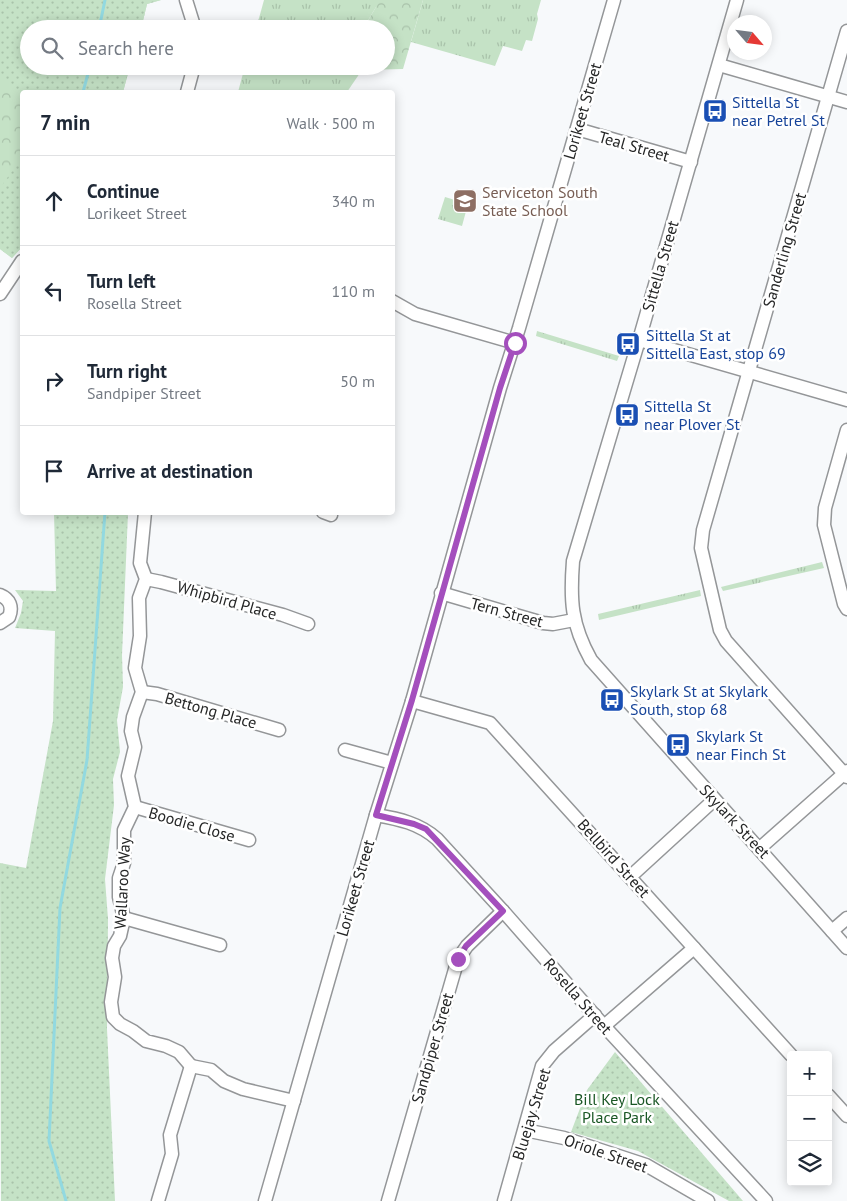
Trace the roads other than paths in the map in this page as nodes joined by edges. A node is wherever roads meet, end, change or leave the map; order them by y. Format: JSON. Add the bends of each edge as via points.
{"nodes":[{"id":1,"x":186,"y":0,"type":"edge"},
{"id":2,"x":614,"y":0,"type":"edge"},
{"id":3,"x":738,"y":0,"type":"edge"},
{"id":4,"x":192,"y":20,"type":"edge"},
{"id":5,"x":847,"y":31,"type":"edge"},
{"id":6,"x":719,"y":65,"type":"junction"},
{"id":7,"x":192,"y":75,"type":"edge"},
{"id":8,"x":188,"y":90,"type":"edge"},
{"id":9,"x":827,"y":97,"type":"junction"},
{"id":10,"x":847,"y":102,"type":"edge"},
{"id":11,"x":577,"y":129,"type":"junction"},
{"id":12,"x":691,"y":162,"type":"junction"},
{"id":13,"x":20,"y":264,"type":"edge"},
{"id":14,"x":0,"y":294,"type":"edge"},
{"id":15,"x":395,"y":303,"type":"edge"},
{"id":16,"x":639,"y":340,"type":"junction"},
{"id":17,"x":515,"y":343,"type":"junction"},
{"id":18,"x":749,"y":372,"type":"junction"},
{"id":19,"x":847,"y":400,"type":"edge"},
{"id":20,"x":847,"y":430,"type":"edge"},
{"id":21,"x":145,"y":515,"type":"edge"},
{"id":22,"x":146,"y":579,"type":"junction"},
{"id":23,"x":441,"y":593,"type":"junction"},
{"id":24,"x":0,"y":595,"type":"edge"},
{"id":25,"x":847,"y":609,"type":"edge"},
{"id":26,"x":574,"y":620,"type":"junction"},
{"id":27,"x":0,"y":623,"type":"edge"},
{"id":28,"x":308,"y":624,"type":"dead end"},
{"id":29,"x":142,"y":692,"type":"junction"},
{"id":30,"x":412,"y":700,"type":"junction"},
{"id":31,"x":279,"y":730,"type":"dead end"},
{"id":32,"x":345,"y":750,"type":"dead end"},
{"id":33,"x":392,"y":763,"type":"junction"},
{"id":34,"x":846,"y":774,"type":"edge"},
{"id":35,"x":714,"y":800,"type":"junction"},
{"id":36,"x":135,"y":807,"type":"junction"},
{"id":37,"x":376,"y":815,"type":"junction"},
{"id":38,"x":249,"y":840,"type":"dead end"},
{"id":39,"x":760,"y":848,"type":"junction"},
{"id":40,"x":631,"y":876,"type":"junction"},
{"id":41,"x":503,"y":911,"type":"junction"},
{"id":42,"x":124,"y":918,"type":"junction"},
{"id":43,"x":847,"y":918,"type":"edge"},
{"id":44,"x":832,"y":930,"type":"junction"},
{"id":45,"x":220,"y":945,"type":"dead end"},
{"id":46,"x":694,"y":948,"type":"junction"},
{"id":47,"x":847,"y":948,"type":"edge"},
{"id":48,"x":595,"y":1015,"type":"junction"},
{"id":49,"x":604,"y":1026,"type":"junction"},
{"id":50,"x":787,"y":1051,"type":"edge"},
{"id":51,"x":191,"y":1066,"type":"junction"},
{"id":52,"x":832,"y":1100,"type":"edge"},
{"id":53,"x":294,"y":1101,"type":"junction"},
{"id":54,"x":847,"y":1116,"type":"edge"},
{"id":55,"x":525,"y":1130,"type":"junction"},
{"id":56,"x":752,"y":1186,"type":"junction"},
{"id":57,"x":158,"y":1201,"type":"edge"},
{"id":58,"x":265,"y":1201,"type":"edge"},
{"id":59,"x":388,"y":1201,"type":"edge"},
{"id":60,"x":504,"y":1201,"type":"edge"},
{"id":61,"x":708,"y":1201,"type":"edge"},
{"id":62,"x":754,"y":1201,"type":"edge"},
{"id":63,"x":766,"y":1201,"type":"edge"}],
"edges":[{"from":1,"to":4,"type":"street"},
{"from":2,"to":11,"type":"street","name":"Lorikeet Street"},
{"from":3,"to":6,"type":"street","name":"Sittella Street"},
{"from":5,"to":9,"type":"street","name":"Sanderling Street"},
{"from":6,"to":9,"type":"street"},
{"from":6,"to":12,"type":"street","name":"Sittella Street"},
{"from":7,"to":8,"type":"street"},
{"from":9,"to":10,"type":"street"},
{"from":9,"to":18,"type":"street","name":"Sanderling Street"},
{"from":11,"to":12,"type":"street","name":"Teal Street"},
{"from":11,"to":17,"type":"street","name":"Lorikeet Street"},
{"from":12,"to":16,"type":"street","name":"Sittella Street"},
{"from":13,"to":14,"type":"street"},
{"from":15,"to":17,"type":"street","via":[[415,314]]},
{"from":16,"to":18,"type":"street"},
{"from":16,"to":26,"type":"street","name":"Sittella Street","via":[[573,561],[571,593]]},
{"from":17,"to":23,"type":"street","name":"Lorikeet Street"},
{"from":18,"to":19,"type":"street"},
{"from":18,"to":34,"type":"street","name":"Sanderling Street","via":[[703,530],[701,548],[720,630],[726,641]]},
{"from":20,"to":25,"type":"street","via":[[825,508],[824,525]]},
{"from":21,"to":22,"type":"street","via":[[140,563]]},
{"from":22,"to":28,"type":"street","name":"Whipbird Place"},
{"from":22,"to":29,"type":"street","via":[[139,598],[140,636],[135,668]]},
{"from":23,"to":26,"type":"street","name":"Tern Street","via":[[543,623]]},
{"from":23,"to":30,"type":"street","name":"Lorikeet Street"},
{"from":24,"to":27,"type":"street","via":[[7,598],[11,607],[8,617]]},
{"from":26,"to":35,"type":"street","name":"Skylark Street","via":[[591,660]]},
{"from":29,"to":31,"type":"street","name":"Bettong Place"},
{"from":29,"to":36,"type":"street","via":[[133,716],[131,731],[135,747],[128,776]]},
{"from":30,"to":33,"type":"street","name":"Lorikeet Street"},
{"from":30,"to":40,"type":"street","name":"Bellbird Street","via":[[490,723]]},
{"from":32,"to":33,"type":"street"},
{"from":33,"to":37,"type":"street","name":"Lorikeet Street"},
{"from":34,"to":39,"type":"street"},
{"from":35,"to":39,"type":"street","name":"Skylark Street"},
{"from":35,"to":40,"type":"street"},
{"from":36,"to":38,"type":"street","name":"Boodie Close"},
{"from":36,"to":42,"type":"street","name":"Wallaroo Way","via":[[124,830],[124,864],[119,878]]},
{"from":37,"to":41,"type":"street","name":"Rosella Street","via":[[426,829]]},
{"from":37,"to":53,"type":"street","name":"Lorikeet Street"},
{"from":39,"to":44,"type":"street","name":"Skylark Street"},
{"from":40,"to":46,"type":"street","name":"Bellbird Street"},
{"from":41,"to":48,"type":"street","name":"Rosella Street"},
{"from":41,"to":59,"type":"street","name":"Sandpiper Street","via":[[466,946],[458,959]]},
{"from":42,"to":45,"type":"street"},
{"from":42,"to":51,"type":"street","name":"Wallaroo Way","via":[[112,958],[115,977],[111,1002],[113,1017],[146,1041],[179,1052]]},
{"from":43,"to":44,"type":"street"},
{"from":44,"to":47,"type":"street","name":"Skylark Street"},
{"from":46,"to":49,"type":"street"},
{"from":46,"to":50,"type":"street","name":"Bellbird Street"},
{"from":48,"to":49,"type":"street","name":"Rosella Street"},
{"from":48,"to":55,"type":"street","name":"Bluejay Street","via":[[542,1066]]},
{"from":49,"to":56,"type":"street","name":"Rosella Street"},
{"from":51,"to":53,"type":"street","via":[[211,1070],[224,1081],[242,1089]]},
{"from":51,"to":57,"type":"street","via":[[170,1135],[172,1154]]},
{"from":52,"to":54,"type":"street"},
{"from":53,"to":58,"type":"street","name":"Lorikeet Street"},
{"from":55,"to":60,"type":"street","name":"Bluejay Street"},
{"from":55,"to":61,"type":"street","name":"Oriole Street","via":[[564,1138],[646,1165]]},
{"from":56,"to":62,"type":"street"},
{"from":56,"to":63,"type":"street","name":"Rosella Street"}]}
